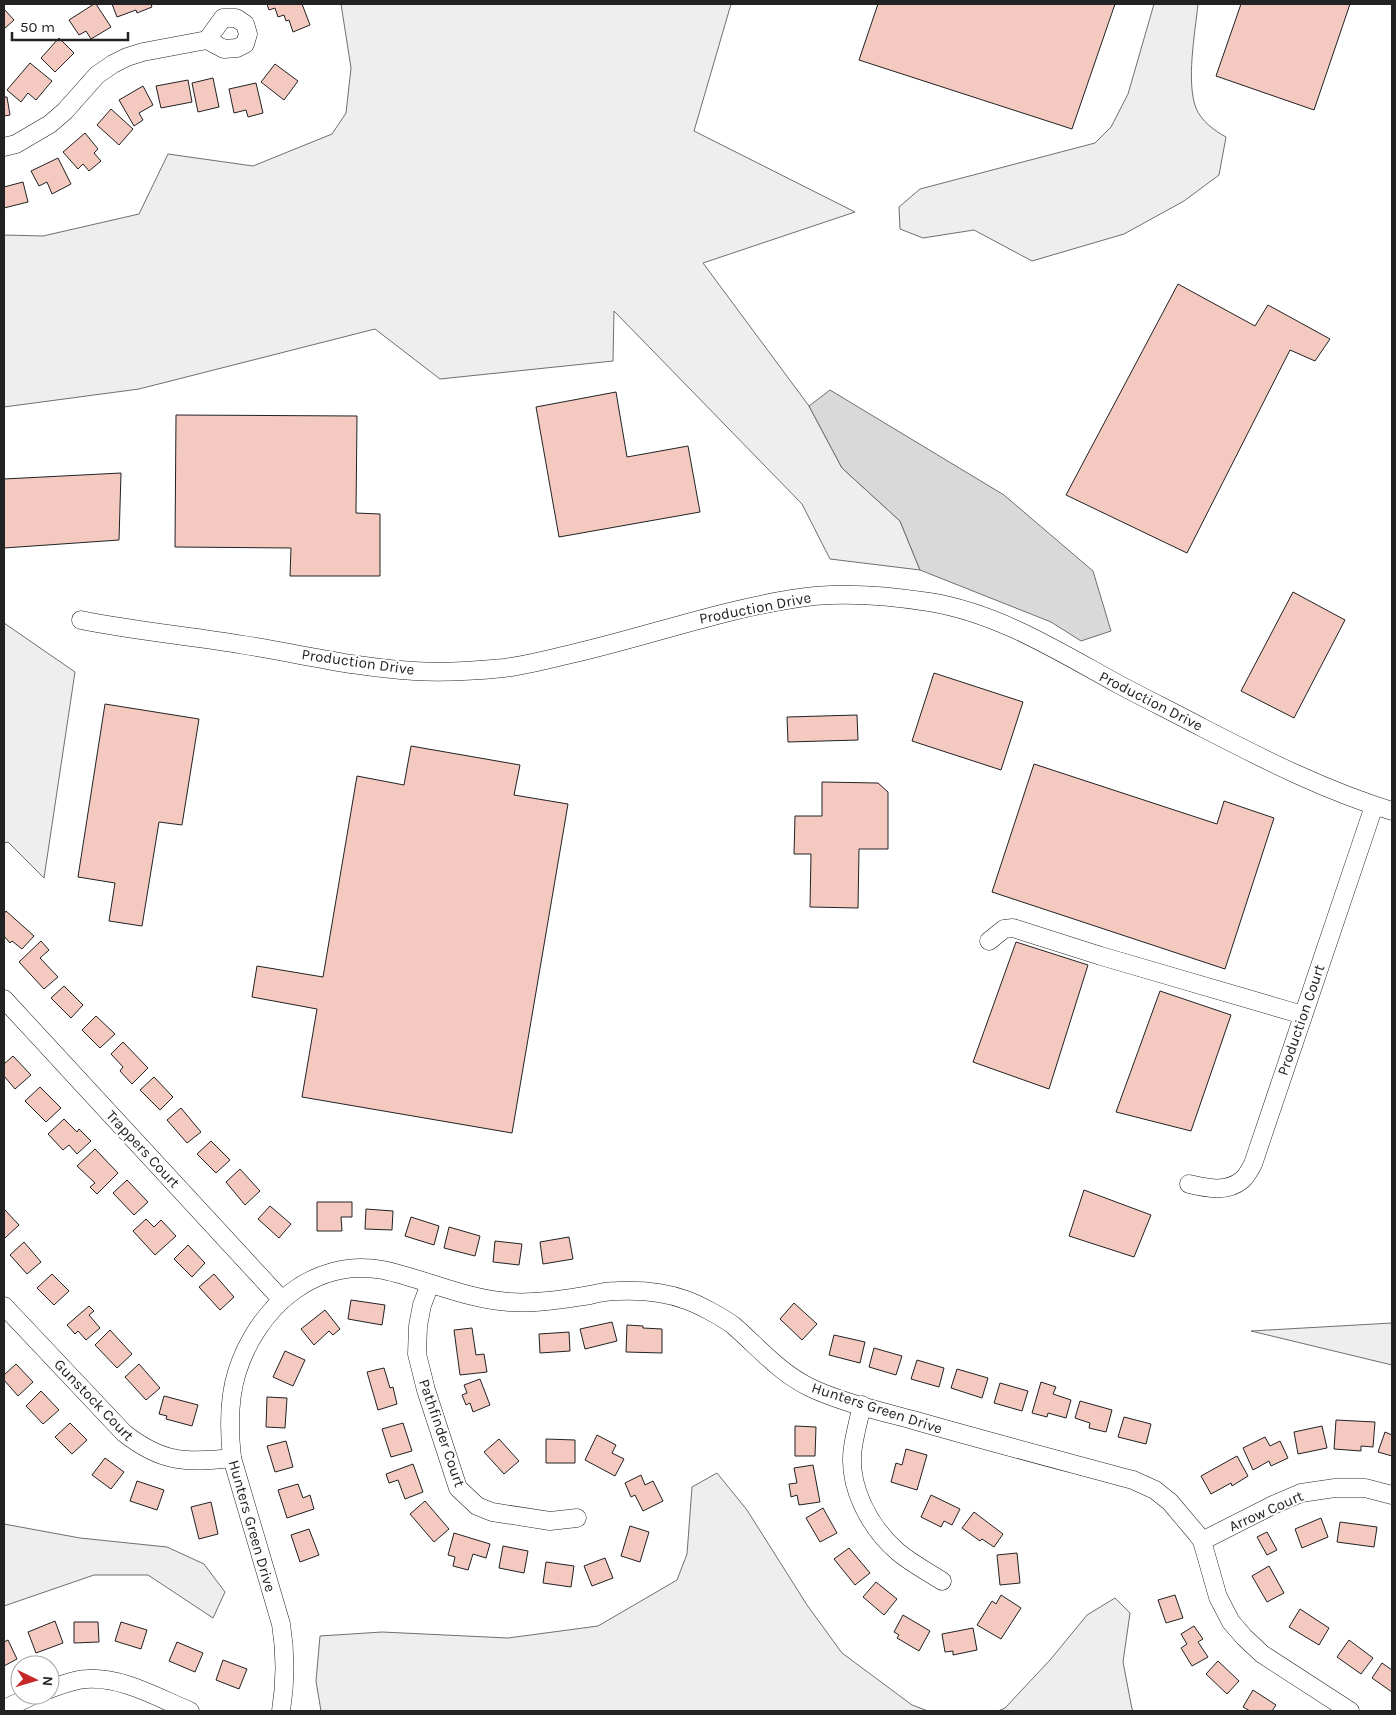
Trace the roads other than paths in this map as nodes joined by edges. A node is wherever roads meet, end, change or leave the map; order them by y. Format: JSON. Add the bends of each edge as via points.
{"nodes":[{"id":1,"x":207,"y":40,"type":"dead end"},
{"id":2,"x":4,"y":147,"type":"edge"},
{"id":3,"x":81,"y":620,"type":"dead end"},
{"id":4,"x":1374,"y":806,"type":"junction"},
{"id":5,"x":1392,"y":811,"type":"edge"},
{"id":6,"x":989,"y":942,"type":"dead end"},
{"id":7,"x":4,"y":999,"type":"edge"},
{"id":8,"x":1303,"y":1015,"type":"junction"},
{"id":9,"x":1189,"y":1184,"type":"dead end"},
{"id":10,"x":430,"y":1284,"type":"junction"},
{"id":11,"x":282,"y":1300,"type":"junction"},
{"id":12,"x":4,"y":1306,"type":"edge"},
{"id":13,"x":862,"y":1406,"type":"junction"},
{"id":14,"x":232,"y":1458,"type":"junction"},
{"id":15,"x":1392,"y":1495,"type":"edge"},
{"id":16,"x":577,"y":1518,"type":"dead end"},
{"id":17,"x":1202,"y":1541,"type":"junction"},
{"id":18,"x":942,"y":1581,"type":"dead end"},
{"id":19,"x":60,"y":1686,"type":"edge"},
{"id":20,"x":190,"y":1711,"type":"edge"},
{"id":21,"x":280,"y":1711,"type":"edge"},
{"id":22,"x":1350,"y":1711,"type":"edge"}],
"edges":[{"from":1,"to":2,"type":"street","via":[[143,52],[113,64],[50,124],[16,144]]},
{"from":3,"to":4,"type":"street","name":"Production Drive","via":[[348,663],[413,671],[457,672],[539,662],[792,598],[857,595],[930,602],[962,609],[1024,633],[1274,765]]},
{"from":4,"to":5,"type":"street","name":"Production Drive"},
{"from":4,"to":8,"type":"street","name":"Production Court"},
{"from":6,"to":8,"type":"street","via":[[1004,928],[1013,928]]},
{"from":7,"to":11,"type":"street","name":"Trappers Court"},
{"from":8,"to":9,"type":"street","name":"Production Court","via":[[1253,1164],[1243,1180],[1220,1189]]},
{"from":10,"to":11,"type":"street","name":"Hunters Green Drive","via":[[382,1270],[338,1270],[299,1286]]},
{"from":10,"to":13,"type":"street","name":"Hunters Green Drive","via":[[478,1298],[507,1302],[534,1303],[616,1291],[663,1294],[688,1300],[731,1324],[792,1378]]},
{"from":10,"to":16,"type":"street","name":"Pathfinder Court","via":[[418,1326],[417,1354],[458,1488],[477,1506],[492,1512],[550,1521]]},
{"from":11,"to":14,"type":"street","name":"Hunters Green Drive","via":[[259,1327],[237,1373],[231,1401]]},
{"from":12,"to":14,"type":"street","name":"Gunstock Court","via":[[140,1446],[181,1461]]},
{"from":13,"to":17,"type":"street","name":"Hunters Green Drive","via":[[1133,1480],[1155,1490],[1170,1502]]},
{"from":13,"to":18,"type":"street","via":[[852,1469],[866,1511],[883,1537],[898,1552]]},
{"from":14,"to":21,"type":"street","name":"Hunters Green Drive","via":[[281,1624],[286,1667]]},
{"from":15,"to":17,"type":"street","name":"Arrow Court","via":[[1365,1488],[1301,1493]]},
{"from":17,"to":22,"type":"street","name":"Hunters Green Drive","via":[[1218,1597],[1231,1622],[1244,1637],[1262,1654]]},
{"from":19,"to":20,"type":"street","via":[[86,1678],[107,1680],[126,1684]]}]}
